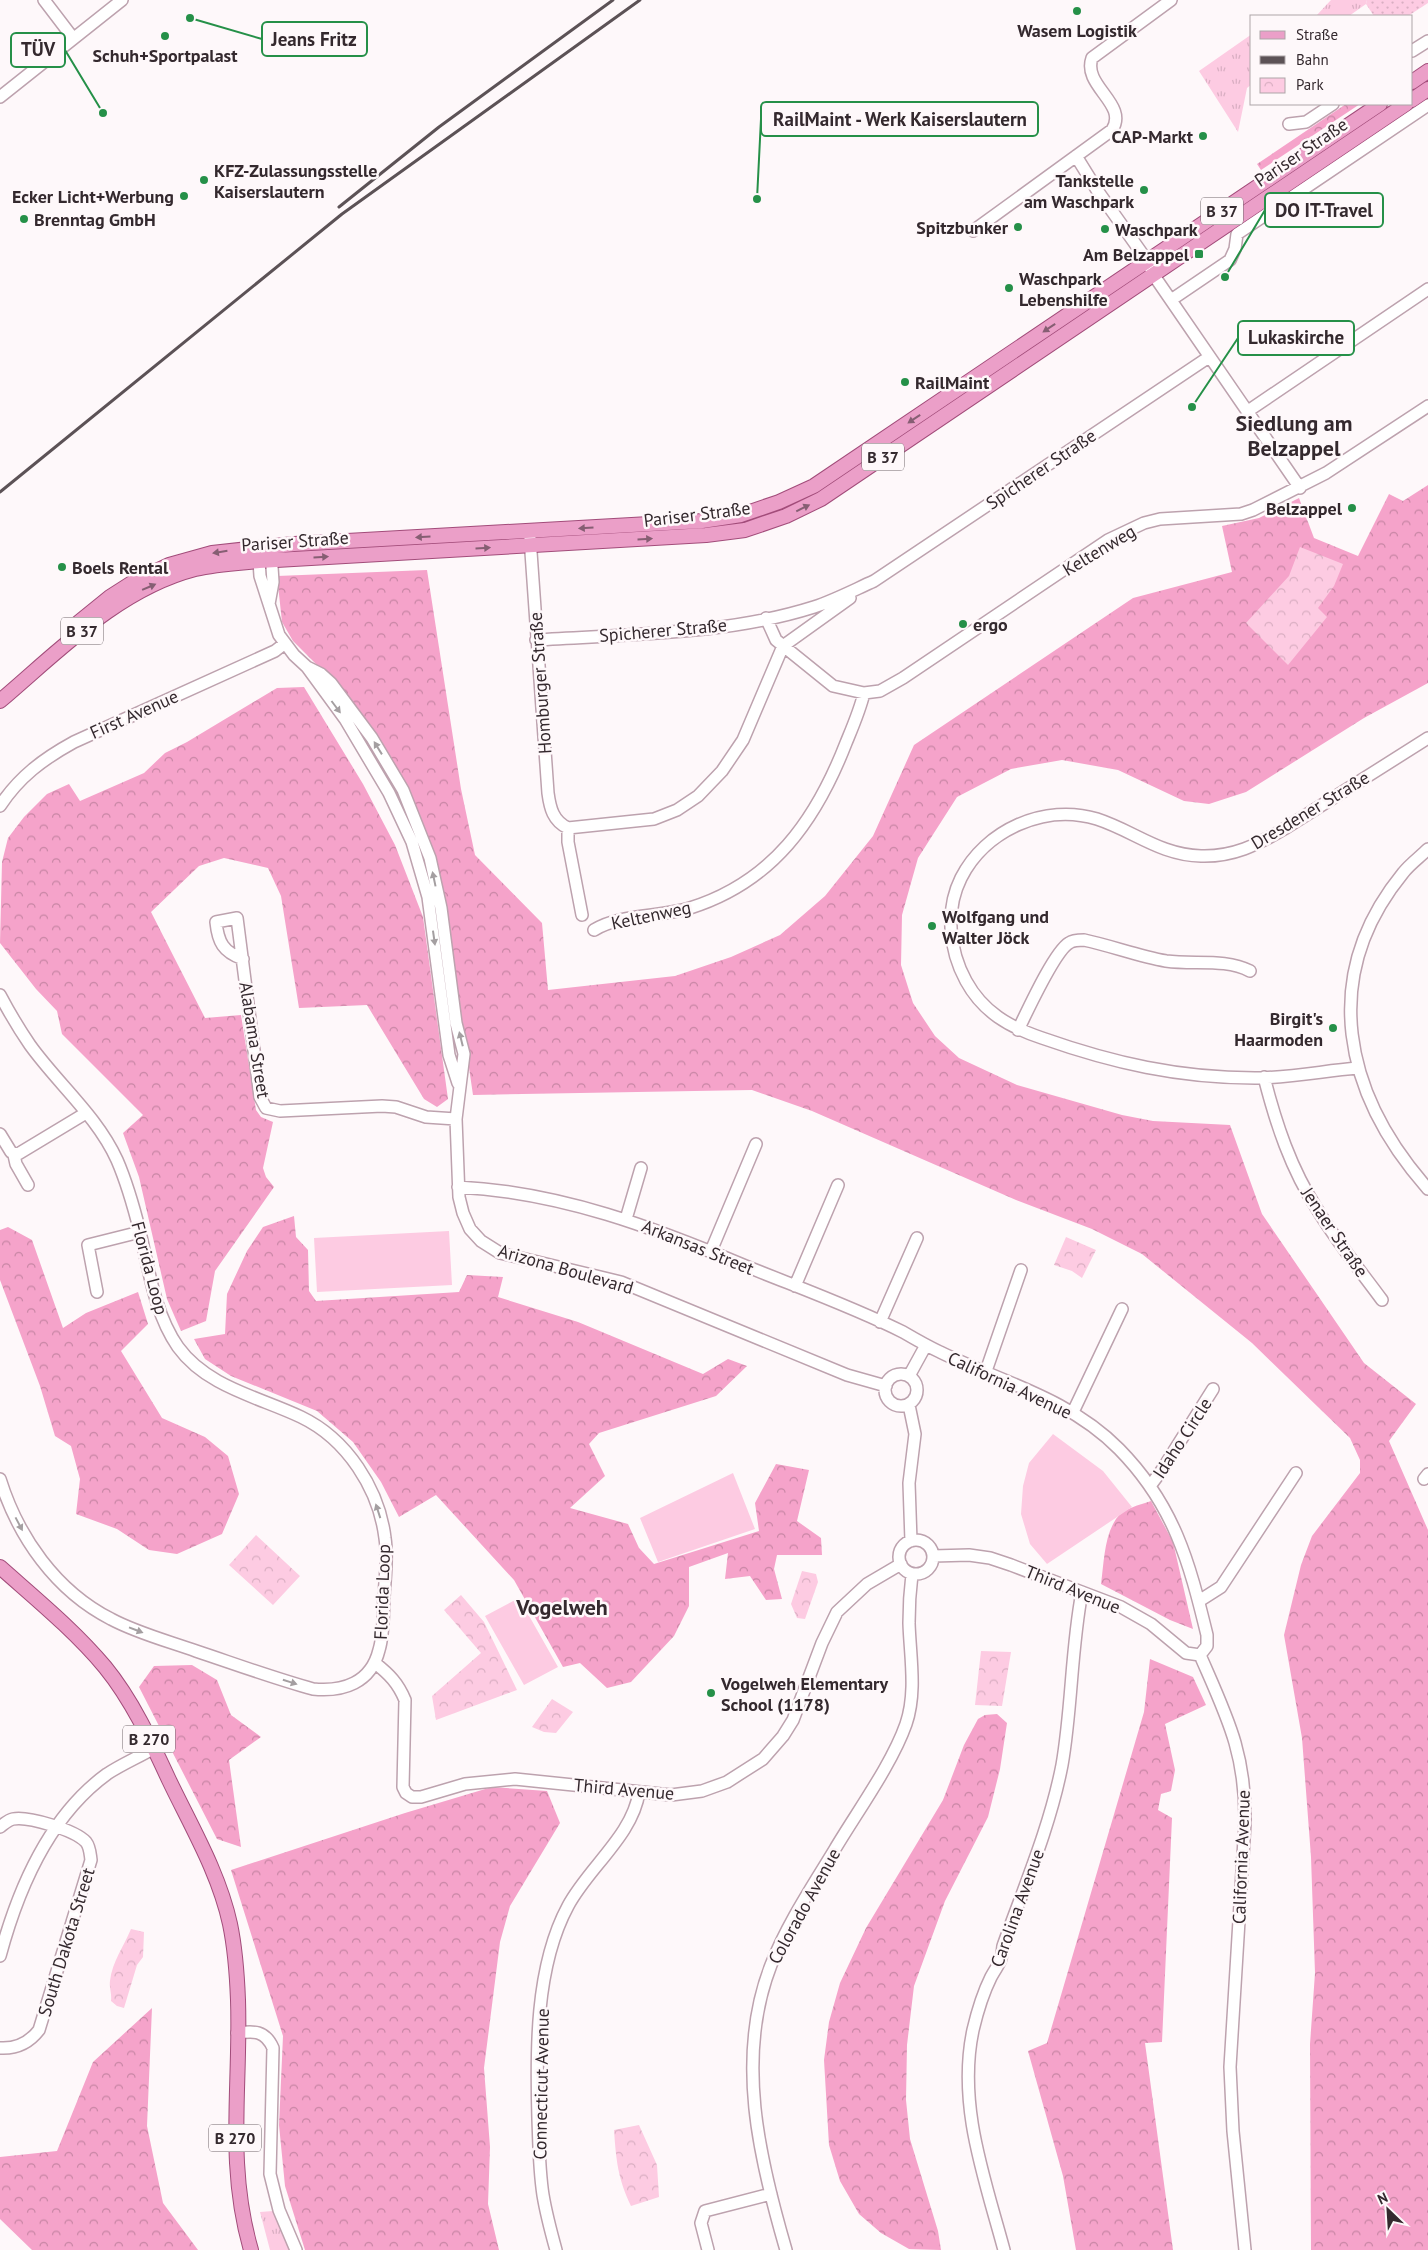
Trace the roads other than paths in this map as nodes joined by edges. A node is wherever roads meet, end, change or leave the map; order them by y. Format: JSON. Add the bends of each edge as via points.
{"nodes":[{"id":1,"x":44,"y":0,"type":"edge"},
{"id":2,"x":122,"y":0,"type":"edge"},
{"id":3,"x":1171,"y":0,"type":"edge"},
{"id":4,"x":74,"y":38,"type":"junction"},
{"id":5,"x":1428,"y":41,"type":"edge"},
{"id":6,"x":1413,"y":51,"type":"edge"},
{"id":7,"x":1428,"y":71,"type":"edge"},
{"id":8,"x":1413,"y":81,"type":"edge"},
{"id":9,"x":1428,"y":89,"type":"edge"},
{"id":10,"x":0,"y":97,"type":"edge"},
{"id":11,"x":1413,"y":99,"type":"edge"},
{"id":12,"x":1332,"y":105,"type":"edge"},
{"id":13,"x":1379,"y":105,"type":"edge"},
{"id":14,"x":1405,"y":105,"type":"edge"},
{"id":15,"x":1428,"y":105,"type":"edge"},
{"id":16,"x":1289,"y":124,"type":"dead end"},
{"id":17,"x":1076,"y":156,"type":"junction"},
{"id":18,"x":973,"y":231,"type":"dead end"},
{"id":19,"x":1147,"y":262,"type":"junction"},
{"id":20,"x":1154,"y":275,"type":"junction"},
{"id":21,"x":1428,"y":289,"type":"edge"},
{"id":22,"x":1171,"y":300,"type":"junction"},
{"id":23,"x":1209,"y":357,"type":"junction"},
{"id":24,"x":1428,"y":406,"type":"edge"},
{"id":25,"x":1248,"y":411,"type":"junction"},
{"id":26,"x":1300,"y":488,"type":"junction"},
{"id":27,"x":530,"y":531,"type":"junction"},
{"id":28,"x":530,"y":545,"type":"junction"},
{"id":29,"x":268,"y":546,"type":"junction"},
{"id":30,"x":266,"y":561,"type":"junction"},
{"id":31,"x":874,"y":581,"type":"junction"},
{"id":32,"x":766,"y":618,"type":"junction"},
{"id":33,"x":536,"y":640,"type":"junction"},
{"id":34,"x":284,"y":644,"type":"junction"},
{"id":35,"x":783,"y":646,"type":"junction"},
{"id":36,"x":308,"y":667,"type":"junction"},
{"id":37,"x":0,"y":689,"type":"edge"},
{"id":38,"x":864,"y":693,"type":"junction"},
{"id":39,"x":0,"y":701,"type":"edge"},
{"id":40,"x":1428,"y":738,"type":"edge"},
{"id":41,"x":0,"y":806,"type":"edge"},
{"id":42,"x":404,"y":825,"type":"junction"},
{"id":43,"x":418,"y":827,"type":"junction"},
{"id":44,"x":568,"y":828,"type":"junction"},
{"id":45,"x":1428,"y":849,"type":"edge"},
{"id":46,"x":582,"y":915,"type":"dead end"},
{"id":47,"x":594,"y":930,"type":"dead end"},
{"id":48,"x":243,"y":959,"type":"dead end"},
{"id":49,"x":1250,"y":971,"type":"dead end"},
{"id":50,"x":1,"y":999,"type":"edge"},
{"id":51,"x":1018,"y":1030,"type":"junction"},
{"id":52,"x":1357,"y":1068,"type":"junction"},
{"id":53,"x":1264,"y":1078,"type":"junction"},
{"id":54,"x":459,"y":1087,"type":"junction"},
{"id":55,"x":86,"y":1113,"type":"junction"},
{"id":56,"x":456,"y":1119,"type":"junction"},
{"id":57,"x":0,"y":1134,"type":"edge"},
{"id":58,"x":756,"y":1144,"type":"dead end"},
{"id":59,"x":14,"y":1154,"type":"junction"},
{"id":60,"x":641,"y":1168,"type":"dead end"},
{"id":61,"x":28,"y":1185,"type":"dead end"},
{"id":62,"x":838,"y":1185,"type":"dead end"},
{"id":63,"x":458,"y":1187,"type":"junction"},
{"id":64,"x":1428,"y":1189,"type":"edge"},
{"id":65,"x":626,"y":1218,"type":"junction"},
{"id":66,"x":140,"y":1232,"type":"junction"},
{"id":67,"x":916,"y":1238,"type":"dead end"},
{"id":68,"x":711,"y":1252,"type":"junction"},
{"id":69,"x":1021,"y":1270,"type":"dead end"},
{"id":70,"x":795,"y":1286,"type":"junction"},
{"id":71,"x":97,"y":1292,"type":"dead end"},
{"id":72,"x":1382,"y":1300,"type":"dead end"},
{"id":73,"x":1122,"y":1309,"type":"dead end"},
{"id":74,"x":880,"y":1322,"type":"junction"},
{"id":75,"x":926,"y":1345,"type":"junction"},
{"id":76,"x":986,"y":1371,"type":"junction"},
{"id":77,"x":909,"y":1376,"type":"junction"},
{"id":78,"x":886,"y":1386,"type":"junction"},
{"id":79,"x":1213,"y":1389,"type":"dead end"},
{"id":80,"x":909,"y":1405,"type":"junction"},
{"id":81,"x":1073,"y":1412,"type":"junction"},
{"id":82,"x":1296,"y":1473,"type":"dead end"},
{"id":83,"x":0,"y":1479,"type":"edge"},
{"id":84,"x":1150,"y":1486,"type":"junction"},
{"id":85,"x":911,"y":1541,"type":"junction"},
{"id":86,"x":933,"y":1556,"type":"junction"},
{"id":87,"x":901,"y":1564,"type":"junction"},
{"id":88,"x":0,"y":1567,"type":"edge"},
{"id":89,"x":912,"y":1574,"type":"junction"},
{"id":90,"x":1082,"y":1592,"type":"junction"},
{"id":91,"x":1199,"y":1601,"type":"junction"},
{"id":92,"x":1200,"y":1655,"type":"junction"},
{"id":93,"x":376,"y":1663,"type":"junction"},
{"id":94,"x":154,"y":1748,"type":"junction"},
{"id":95,"x":639,"y":1792,"type":"junction"},
{"id":96,"x":0,"y":1827,"type":"edge"},
{"id":97,"x":58,"y":1827,"type":"junction"},
{"id":98,"x":0,"y":1956,"type":"edge"},
{"id":99,"x":238,"y":2002,"type":"junction"},
{"id":100,"x":256,"y":2032,"type":"junction"},
{"id":101,"x":237,"y":2033,"type":"junction"},
{"id":102,"x":0,"y":2048,"type":"edge"},
{"id":103,"x":771,"y":2194,"type":"junction"},
{"id":104,"x":251,"y":2250,"type":"edge"},
{"id":105,"x":296,"y":2250,"type":"edge"},
{"id":106,"x":556,"y":2250,"type":"edge"},
{"id":107,"x":708,"y":2250,"type":"edge"},
{"id":108,"x":786,"y":2250,"type":"edge"},
{"id":109,"x":1004,"y":2250,"type":"edge"},
{"id":110,"x":1245,"y":2250,"type":"edge"}],
"edges":[{"from":1,"to":4,"type":"street"},
{"from":2,"to":4,"type":"street"},
{"from":3,"to":17,"type":"street","via":[[1092,58],[1089,67],[1092,77],[1116,113],[1117,122],[1112,130]]},
{"from":4,"to":10,"type":"street"},
{"from":5,"to":6,"type":"street"},
{"from":7,"to":8,"type":"main road"},
{"from":9,"to":11,"type":"main road"},
{"from":12,"to":16,"type":"street","via":[[1306,122]]},
{"from":13,"to":19,"type":"main road","name":"Pariser Straße","number":"B 37"},
{"from":14,"to":20,"type":"main road","name":"Pariser Straße","number":"B 37"},
{"from":15,"to":22,"type":"street","name":"Pariser Straße","via":[[1236,234],[1230,260]]},
{"from":17,"to":18,"type":"street"},
{"from":17,"to":19,"type":"street"},
{"from":19,"to":20,"type":"street"},
{"from":19,"to":27,"type":"main road","name":"Pariser Straße","number":"B 37","one_way":true,"via":[[814,486],[779,502],[741,515],[702,521]]},
{"from":20,"to":22,"type":"street"},
{"from":28,"to":20,"type":"main road","name":"Pariser Straße","number":"B 37","one_way":true,"via":[[706,535],[745,530],[786,516],[821,499]]},
{"from":21,"to":25,"type":"street"},
{"from":22,"to":23,"type":"street"},
{"from":23,"to":25,"type":"street"},
{"from":23,"to":31,"type":"street","name":"Spicherer Straße"},
{"from":24,"to":26,"type":"street","name":"Keltenweg"},
{"from":25,"to":26,"type":"street"},
{"from":26,"to":38,"type":"street","name":"Keltenweg","via":[[1241,514],[1160,519],[1126,531],[903,678],[880,691]]},
{"from":27,"to":28,"type":"street","name":"Homburger Straße"},
{"from":27,"to":29,"type":"main road","name":"Pariser Straße","number":"B 37","one_way":true},
{"from":30,"to":28,"type":"main road","name":"Pariser Straße","number":"B 37","one_way":true},
{"from":28,"to":33,"type":"street","name":"Homburger Straße"},
{"from":29,"to":30,"type":"street","name":"Arizona Boulevard"},
{"from":29,"to":37,"type":"main road","name":"Pariser Straße","number":"B 37","one_way":true,"via":[[220,551],[192,558],[136,581],[78,622]]},
{"from":30,"to":34,"type":"street","name":"Arizona Boulevard","via":[[273,582],[269,604],[274,625]]},
{"from":39,"to":30,"type":"main road","name":"Pariser Straße","number":"B 37","one_way":true,"via":[[84,630],[142,590],[195,569]]},
{"from":31,"to":32,"type":"street","name":"Spicherer Straße","via":[[815,607]]},
{"from":31,"to":35,"type":"street","name":"Spicherer Straße"},
{"from":32,"to":33,"type":"street","name":"Spicherer Straße","via":[[711,628]]},
{"from":32,"to":35,"type":"street","name":"Keltenweg","via":[[773,635]]},
{"from":33,"to":44,"type":"street","name":"Homburger Straße","via":[[550,805],[556,819]]},
{"from":34,"to":36,"type":"street","name":"Arizona Boulevard"},
{"from":34,"to":41,"type":"street","name":"First Avenue","via":[[50,755],[28,772]]},
{"from":35,"to":38,"type":"street","name":"Keltenweg","via":[[833,686]]},
{"from":35,"to":44,"type":"street","via":[[743,740],[722,771],[698,796],[677,810],[654,819]]},
{"from":36,"to":42,"type":"street","name":"Arizona Boulevard","one_way":true,"via":[[367,753]]},
{"from":43,"to":36,"type":"street","name":"Arizona Boulevard","one_way":true,"via":[[399,782],[372,738],[331,683]]},
{"from":38,"to":47,"type":"street","name":"Keltenweg","via":[[826,789],[807,822],[780,855],[729,891],[692,907],[612,922]]},
{"from":40,"to":51,"type":"street","name":"Dresdener Straße","via":[[1284,829],[1237,852],[1185,855],[1080,816],[1032,819],[1001,833],[976,855],[960,880],[952,907],[952,940],[958,966],[972,991],[992,1014]]},
{"from":42,"to":43,"type":"street"},
{"from":42,"to":54,"type":"street","name":"Arizona Boulevard","one_way":true,"via":[[428,897],[449,1055]]},
{"from":54,"to":43,"type":"street","name":"Arizona Boulevard","one_way":true,"via":[[464,1054],[456,1023],[441,908],[430,858]]},
{"from":44,"to":46,"type":"street"},
{"from":45,"to":52,"type":"street","via":[[1404,871],[1386,896],[1363,940],[1350,1006]]},
{"from":48,"to":56,"type":"street","name":"Alabama Street","via":[[260,1097],[266,1108],[280,1111],[382,1106],[426,1117]]},
{"from":49,"to":51,"type":"street","via":[[1240,966],[1168,961],[1076,940],[1068,943],[1058,955]]},
{"from":50,"to":55,"type":"street","name":"Florida Loop","via":[[30,1046]]},
{"from":51,"to":53,"type":"street","name":"Dresdener Straße","via":[[1136,1067],[1217,1077]]},
{"from":52,"to":53,"type":"street","name":"Dresdener Straße"},
{"from":52,"to":64,"type":"street","via":[[1379,1119],[1414,1174]]},
{"from":53,"to":72,"type":"street","name":"Jenaer Straße","via":[[1274,1116],[1303,1186],[1330,1230]]},
{"from":54,"to":56,"type":"street","name":"Arizona Boulevard"},
{"from":55,"to":59,"type":"street"},
{"from":55,"to":66,"type":"street","name":"Florida Loop","via":[[116,1159]]},
{"from":56,"to":63,"type":"street","name":"Arizona Boulevard"},
{"from":57,"to":59,"type":"street"},
{"from":58,"to":68,"type":"street"},
{"from":59,"to":61,"type":"street"},
{"from":60,"to":65,"type":"street"},
{"from":62,"to":70,"type":"street"},
{"from":63,"to":65,"type":"street","name":"Arkansas Street","via":[[518,1194]]},
{"from":63,"to":78,"type":"street","name":"Arizona Boulevard","via":[[470,1228],[481,1241],[500,1253],[621,1282],[847,1375]]},
{"from":65,"to":68,"type":"street","name":"Arkansas Street"},
{"from":66,"to":71,"type":"street","via":[[88,1245]]},
{"from":93,"to":66,"type":"street","name":"Florida Loop","one_way":true,"via":[[382,1630],[386,1538],[378,1510],[361,1473],[337,1442],[321,1429],[215,1379],[189,1360],[177,1346],[159,1308]]},
{"from":67,"to":74,"type":"street"},
{"from":68,"to":70,"type":"street","name":"Arkansas Street"},
{"from":69,"to":76,"type":"street"},
{"from":70,"to":74,"type":"street","name":"Arkansas Street"},
{"from":73,"to":81,"type":"street"},
{"from":74,"to":75,"type":"street","name":"Arkansas Street"},
{"from":75,"to":76,"type":"street","name":"California Avenue"},
{"from":75,"to":77,"type":"street"},
{"from":76,"to":81,"type":"street","name":"California Avenue"},
{"from":77,"to":78,"type":"street","via":[[897,1374]]},
{"from":77,"to":80,"type":"street","via":[[916,1382],[918,1390],[916,1399]]},
{"from":78,"to":80,"type":"street","via":[[886,1397],[890,1401],[899,1406]]},
{"from":79,"to":84,"type":"street","name":"Idaho Circle"},
{"from":80,"to":85,"type":"street","via":[[915,1434],[909,1483]]},
{"from":81,"to":84,"type":"street","name":"California Avenue","via":[[1118,1448]]},
{"from":82,"to":91,"type":"street","via":[[1222,1586]]},
{"from":83,"to":93,"type":"street","name":"Florida Loop","one_way":true,"via":[[13,1513],[39,1558],[71,1592],[110,1619],[312,1689],[345,1688]]},
{"from":84,"to":91,"type":"street","name":"California Avenue","via":[[1177,1533]]},
{"from":85,"to":86,"type":"street","via":[[926,1544]]},
{"from":85,"to":87,"type":"street","via":[[901,1551]]},
{"from":86,"to":89,"type":"street","via":[[927,1571]]},
{"from":86,"to":90,"type":"street","name":"Third Avenue","via":[[954,1554],[990,1558]]},
{"from":87,"to":89,"type":"street"},
{"from":87,"to":95,"type":"street","name":"Third Avenue","via":[[867,1584],[837,1612],[793,1720],[784,1736],[763,1759],[739,1775],[702,1791],[671,1795]]},
{"from":88,"to":94,"type":"main road","number":"B 270","via":[[67,1627],[106,1668],[123,1691]]},
{"from":89,"to":103,"type":"street","name":"Colorado Avenue","via":[[909,1621],[912,1689],[906,1723],[891,1757],[784,1936],[759,1999],[753,2032],[752,2074],[761,2148]]},
{"from":90,"to":92,"type":"street","name":"Third Avenue","via":[[1136,1615],[1186,1653]]},
{"from":90,"to":109,"type":"street","name":"Carolina Avenue","via":[[1062,1766],[1040,1842],[1002,1946],[1001,1963],[991,1977],[980,2006],[969,2057],[973,2133]]},
{"from":91,"to":92,"type":"street","name":"California Avenue","via":[[1208,1641]]},
{"from":92,"to":110,"type":"street","name":"California Avenue","via":[[1232,1731],[1244,1782],[1245,1823],[1230,2074]]},
{"from":93,"to":95,"type":"street","name":"Third Avenue","via":[[400,1686],[405,1700],[403,1786],[412,1797],[499,1779]]},
{"from":94,"to":97,"type":"street","via":[[96,1784]]},
{"from":94,"to":99,"type":"main road","number":"B 270","via":[[221,1892],[230,1923]]},
{"from":95,"to":106,"type":"street","name":"Connecticut Avenue","via":[[638,1803],[626,1827],[567,1908],[547,1966],[539,2048],[538,2120],[543,2196]]},
{"from":96,"to":97,"type":"street","via":[[20,1818]]},
{"from":97,"to":98,"type":"street","via":[[29,1874]]},
{"from":97,"to":102,"type":"street","name":"South Dakota Street","via":[[86,1842],[90,1851],[88,1871],[41,2025],[34,2037],[26,2042]]},
{"from":99,"to":100,"type":"street"},
{"from":99,"to":101,"type":"main road","number":"B 270"},
{"from":100,"to":101,"type":"street"},
{"from":100,"to":105,"type":"street","via":[[264,2034],[273,2048],[270,2174],[279,2210]]},
{"from":101,"to":104,"type":"main road","number":"B 270","via":[[237,2180],[240,2208]]},
{"from":103,"to":107,"type":"street","via":[[706,2211],[701,2223]]},
{"from":103,"to":108,"type":"street","name":"Colorado Avenue"}]}
